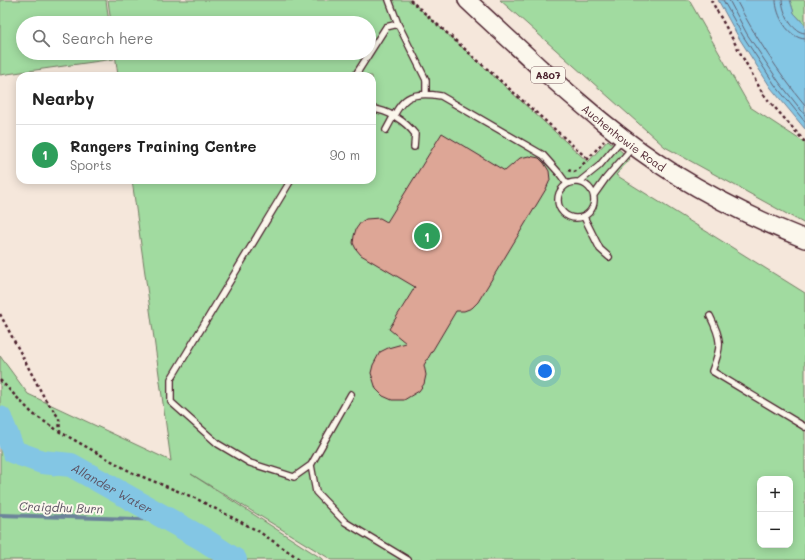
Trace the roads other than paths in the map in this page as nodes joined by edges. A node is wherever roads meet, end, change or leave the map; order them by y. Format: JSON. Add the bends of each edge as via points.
{"nodes":[{"id":1,"x":389,"y":0,"type":"edge"},
{"id":2,"x":466,"y":0,"type":"edge"},
{"id":3,"x":398,"y":24,"type":"junction"},
{"id":4,"x":376,"y":43,"type":"edge"},
{"id":5,"x":365,"y":60,"type":"edge"},
{"id":6,"x":358,"y":72,"type":"edge"},
{"id":7,"x":426,"y":93,"type":"junction"},
{"id":8,"x":376,"y":109,"type":"edge"},
{"id":9,"x":394,"y":116,"type":"junction"},
{"id":10,"x":386,"y":130,"type":"dead end"},
{"id":11,"x":623,"y":138,"type":"junction"},
{"id":12,"x":414,"y":147,"type":"dead end"},
{"id":13,"x":579,"y":182,"type":"junction"},
{"id":14,"x":289,"y":184,"type":"edge"},
{"id":15,"x":566,"y":184,"type":"junction"},
{"id":16,"x":594,"y":195,"type":"junction"},
{"id":17,"x":584,"y":217,"type":"junction"},
{"id":18,"x":805,"y":239,"type":"edge"},
{"id":19,"x":609,"y":257,"type":"dead end"},
{"id":20,"x":710,"y":316,"type":"dead end"},
{"id":21,"x":351,"y":394,"type":"dead end"},
{"id":22,"x":805,"y":427,"type":"edge"},
{"id":23,"x":311,"y":465,"type":"junction"},
{"id":24,"x":408,"y":560,"type":"edge"}],
"edges":[{"from":1,"to":3,"type":"lane"},
{"from":2,"to":11,"type":"main road","name":"Auchenhowie Road","number":"A807","via":[[579,103]]},
{"from":3,"to":4,"type":"lane","via":[[386,27]]},
{"from":3,"to":7,"type":"lane","via":[[426,80]]},
{"from":5,"to":6,"type":"lane"},
{"from":7,"to":9,"type":"lane","via":[[411,96],[401,103]]},
{"from":7,"to":15,"type":"lane","via":[[441,96],[543,155]]},
{"from":8,"to":9,"type":"lane"},
{"from":9,"to":10,"type":"lane"},
{"from":9,"to":12,"type":"lane","via":[[409,126],[415,134]]},
{"from":11,"to":13,"type":"lane","via":[[599,166]]},
{"from":11,"to":16,"type":"lane","via":[[606,178]]},
{"from":11,"to":18,"type":"main road","name":"Auchenhowie Road","number":"A807","via":[[672,173],[722,202]]},
{"from":13,"to":15,"type":"lane"},
{"from":13,"to":16,"type":"lane","via":[[589,186]]},
{"from":14,"to":23,"type":"lane","via":[[171,379],[171,402],[218,444],[250,463],[294,477]]},
{"from":15,"to":17,"type":"lane","via":[[558,195],[560,209],[571,218]]},
{"from":16,"to":17,"type":"lane","via":[[594,205]]},
{"from":17,"to":19,"type":"lane","via":[[600,249]]},
{"from":20,"to":22,"type":"lane","via":[[718,333],[720,351],[712,371]]},
{"from":21,"to":23,"type":"lane"},
{"from":23,"to":24,"type":"lane","via":[[316,492],[345,522]]}]}
